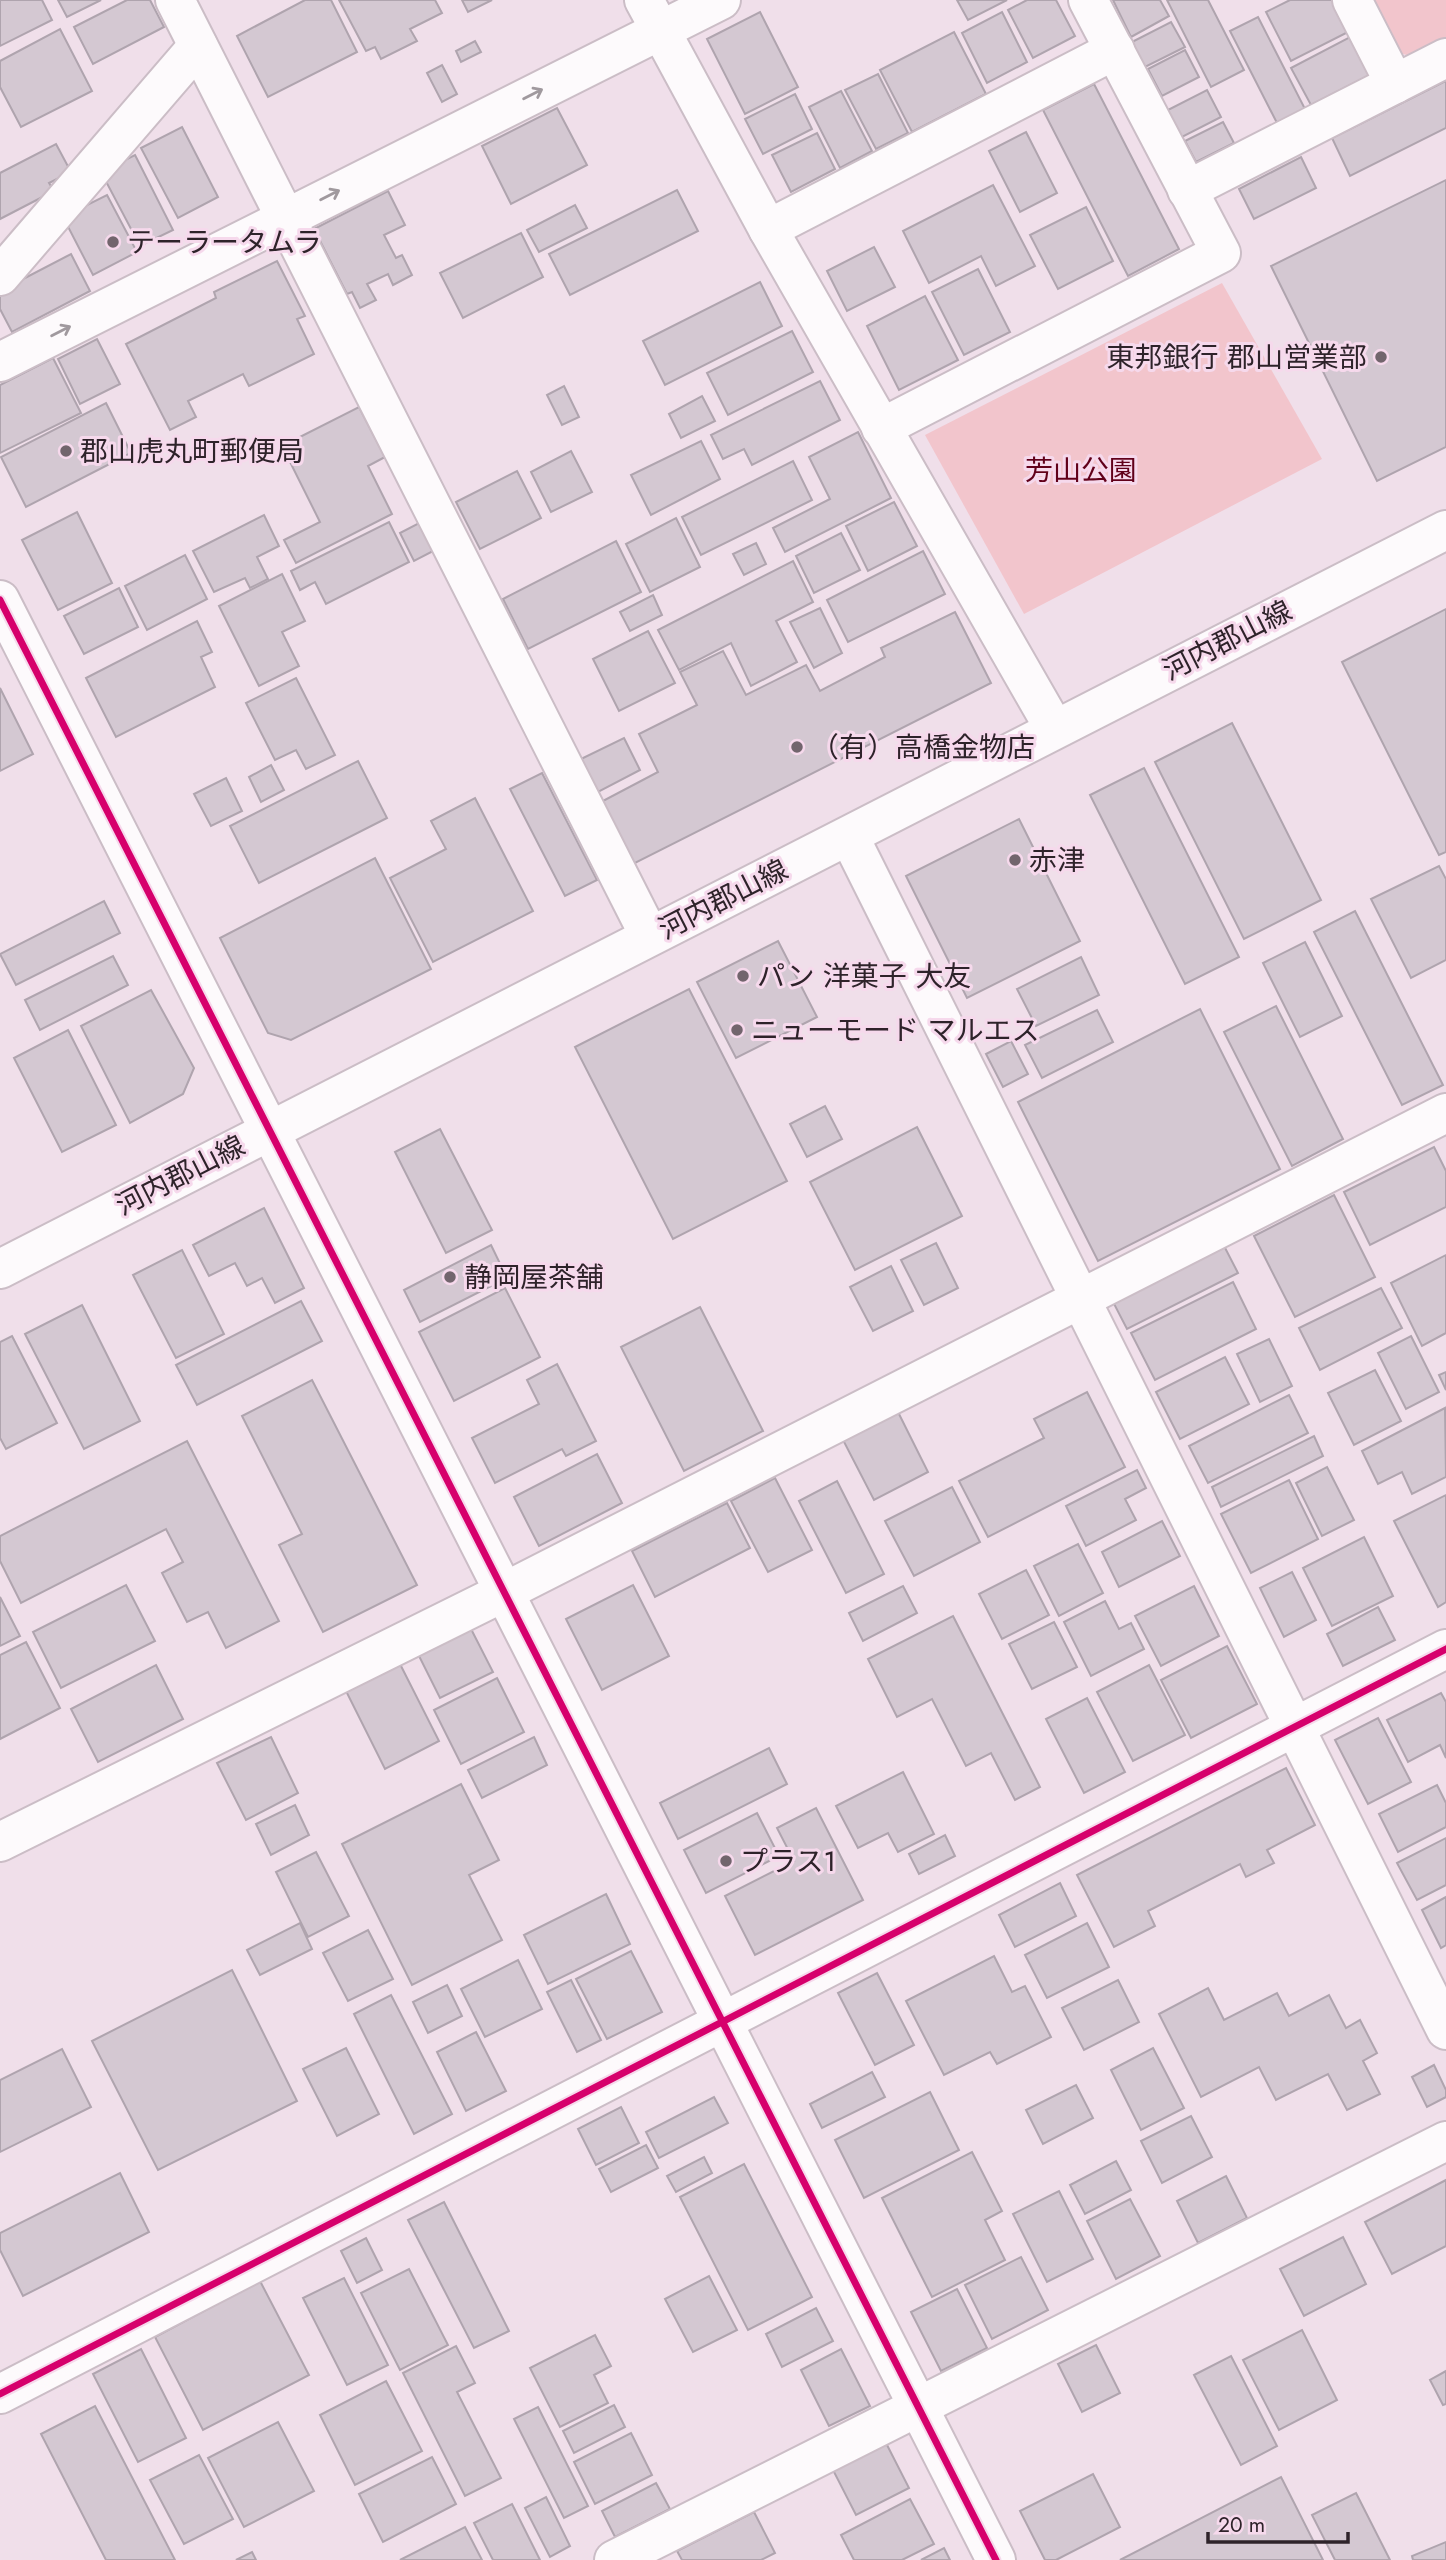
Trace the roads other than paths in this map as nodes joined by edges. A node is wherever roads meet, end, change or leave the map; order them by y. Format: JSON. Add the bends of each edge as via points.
{"nodes":[{"id":1,"x":175,"y":0,"type":"edge"},
{"id":2,"x":721,"y":0,"type":"edge"},
{"id":3,"x":1088,"y":0,"type":"edge"},
{"id":4,"x":1352,"y":0,"type":"edge"},
{"id":5,"x":652,"y":15,"type":"edge"},
{"id":6,"x":198,"y":46,"type":"junction"},
{"id":7,"x":1115,"y":50,"type":"junction"},
{"id":8,"x":1446,"y":58,"type":"edge"},
{"id":9,"x":1395,"y":84,"type":"junction"},
{"id":10,"x":1187,"y":190,"type":"junction"},
{"id":11,"x":284,"y":218,"type":"junction"},
{"id":12,"x":768,"y":229,"type":"junction"},
{"id":13,"x":0,"y":276,"type":"edge"},
{"id":14,"x":0,"y":362,"type":"edge"},
{"id":15,"x":881,"y":428,"type":"junction"},
{"id":16,"x":1446,"y":530,"type":"edge"},
{"id":17,"x":0,"y":600,"type":"edge"},
{"id":18,"x":1054,"y":728,"type":"junction"},
{"id":19,"x":849,"y":836,"type":"junction"},
{"id":20,"x":649,"y":936,"type":"junction"},
{"id":21,"x":1446,"y":1113,"type":"edge"},
{"id":22,"x":267,"y":1130,"type":"junction"},
{"id":23,"x":0,"y":1269,"type":"edge"},
{"id":24,"x":1079,"y":1302,"type":"junction"},
{"id":25,"x":504,"y":1592,"type":"junction"},
{"id":26,"x":1446,"y":1649,"type":"edge"},
{"id":27,"x":1294,"y":1725,"type":"junction"},
{"id":28,"x":0,"y":1842,"type":"edge"},
{"id":29,"x":720,"y":2023,"type":"junction"},
{"id":30,"x":1446,"y":2030,"type":"edge"},
{"id":31,"x":1446,"y":2141,"type":"edge"},
{"id":32,"x":0,"y":2394,"type":"edge"},
{"id":33,"x":918,"y":2408,"type":"junction"},
{"id":34,"x":614,"y":2560,"type":"edge"},
{"id":35,"x":996,"y":2560,"type":"edge"}],
"edges":[{"from":1,"to":6,"type":"street"},
{"from":2,"to":5,"type":"street"},
{"from":3,"to":7,"type":"street"},
{"from":4,"to":9,"type":"street"},
{"from":11,"to":5,"type":"street","one_way":true},
{"from":5,"to":12,"type":"street"},
{"from":6,"to":11,"type":"street"},
{"from":6,"to":13,"type":"street"},
{"from":7,"to":10,"type":"street"},
{"from":7,"to":12,"type":"street"},
{"from":8,"to":9,"type":"street"},
{"from":9,"to":10,"type":"street"},
{"from":10,"to":15,"type":"street","via":[[1221,253]]},
{"from":14,"to":11,"type":"street","one_way":true},
{"from":11,"to":20,"type":"street"},
{"from":12,"to":15,"type":"street"},
{"from":15,"to":18,"type":"street"},
{"from":16,"to":18,"type":"street","name":"河内郡山線"},
{"from":17,"to":22,"type":"street"},
{"from":18,"to":19,"type":"street","name":"河内郡山線"},
{"from":19,"to":20,"type":"street","name":"河内郡山線"},
{"from":19,"to":24,"type":"street"},
{"from":20,"to":22,"type":"street","name":"河内郡山線"},
{"from":21,"to":24,"type":"street"},
{"from":22,"to":23,"type":"street","name":"河内郡山線"},
{"from":22,"to":25,"type":"street"},
{"from":24,"to":25,"type":"street"},
{"from":24,"to":27,"type":"street"},
{"from":25,"to":28,"type":"street"},
{"from":25,"to":29,"type":"street"},
{"from":26,"to":27,"type":"street"},
{"from":27,"to":29,"type":"street"},
{"from":27,"to":30,"type":"street"},
{"from":29,"to":32,"type":"street"},
{"from":29,"to":33,"type":"street"},
{"from":31,"to":33,"type":"street"},
{"from":33,"to":34,"type":"street"},
{"from":33,"to":35,"type":"street"}]}
